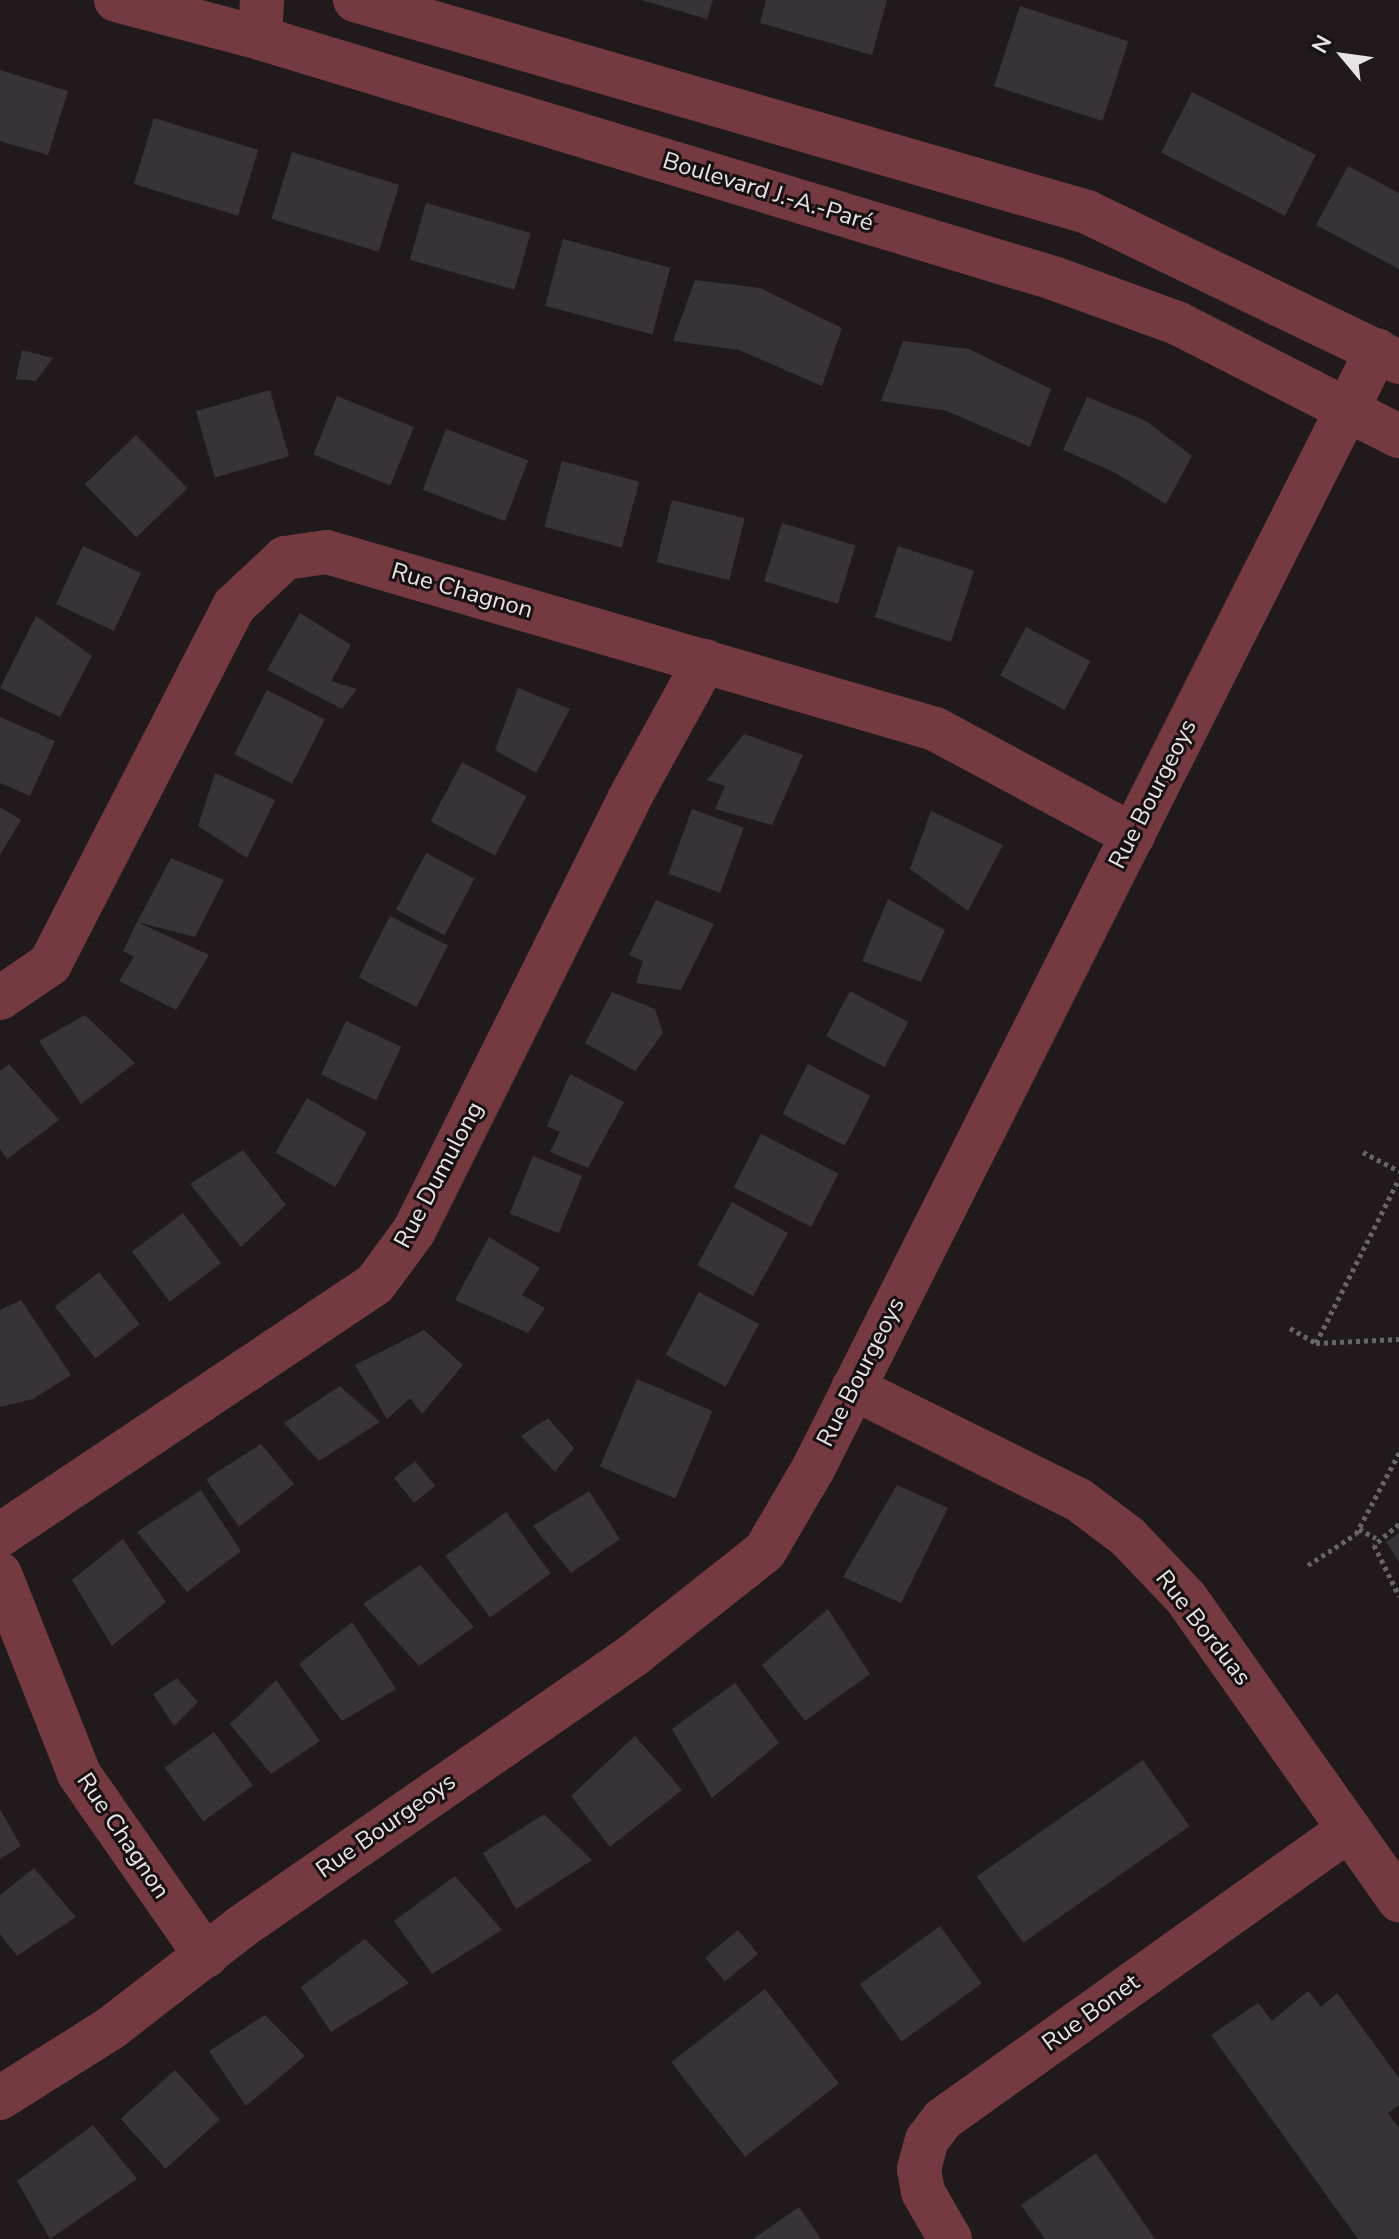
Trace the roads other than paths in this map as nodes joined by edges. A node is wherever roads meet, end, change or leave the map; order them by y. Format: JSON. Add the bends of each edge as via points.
{"nodes":[{"id":1,"x":116,"y":0,"type":"edge"},
{"id":2,"x":355,"y":0,"type":"edge"},
{"id":3,"x":261,"y":19,"type":"edge"},
{"id":4,"x":1388,"y":356,"type":"edge"},
{"id":5,"x":1346,"y":409,"type":"junction"},
{"id":6,"x":1399,"y":436,"type":"edge"},
{"id":7,"x":705,"y":661,"type":"junction"},
{"id":8,"x":1133,"y":835,"type":"junction"},
{"id":9,"x":0,"y":998,"type":"edge"},
{"id":10,"x":853,"y":1388,"type":"junction"},
{"id":11,"x":0,"y":1535,"type":"edge"},
{"id":12,"x":0,"y":1574,"type":"edge"},
{"id":13,"x":1349,"y":1829,"type":"junction"},
{"id":14,"x":1399,"y":1900,"type":"edge"},
{"id":15,"x":206,"y":1956,"type":"junction"},
{"id":16,"x":0,"y":2098,"type":"edge"},
{"id":17,"x":950,"y":2239,"type":"edge"}],
"edges":[{"from":1,"to":3,"type":"street","name":"Boulevard J.-A.-Paré"},
{"from":2,"to":4,"type":"street","via":[[1073,208]]},
{"from":3,"to":5,"type":"street","name":"Boulevard J.-A.-Paré","via":[[1056,279],[1177,323]]},
{"from":4,"to":5,"type":"street","name":"Rue Bourgeoys"},
{"from":5,"to":6,"type":"street","name":"Boulevard J.-A.-Paré"},
{"from":5,"to":8,"type":"street","name":"Rue Bourgeoys"},
{"from":7,"to":8,"type":"street","name":"Rue Chagnon","via":[[935,729]]},
{"from":7,"to":9,"type":"street","name":"Rue Chagnon","via":[[327,552],[285,558],[234,606],[50,964]]},
{"from":7,"to":11,"type":"street","name":"Rue Dumulong","via":[[628,801],[414,1231],[375,1284]]},
{"from":8,"to":10,"type":"street","name":"Rue Bourgeoys"},
{"from":10,"to":13,"type":"street","name":"Rue Borduas","via":[[1079,1500],[1116,1526],[1186,1598]]},
{"from":10,"to":15,"type":"street","name":"Rue Bourgeoys","via":[[765,1551],[636,1653]]},
{"from":12,"to":15,"type":"street","name":"Rue Chagnon","via":[[79,1774]]},
{"from":13,"to":14,"type":"street","name":"Rue Borduas"},
{"from":13,"to":17,"type":"street","name":"Rue Bonet","via":[[943,2119],[927,2140],[919,2169],[923,2192]]},
{"from":15,"to":16,"type":"street","name":"Rue Bourgeoys","via":[[111,2028]]}]}
